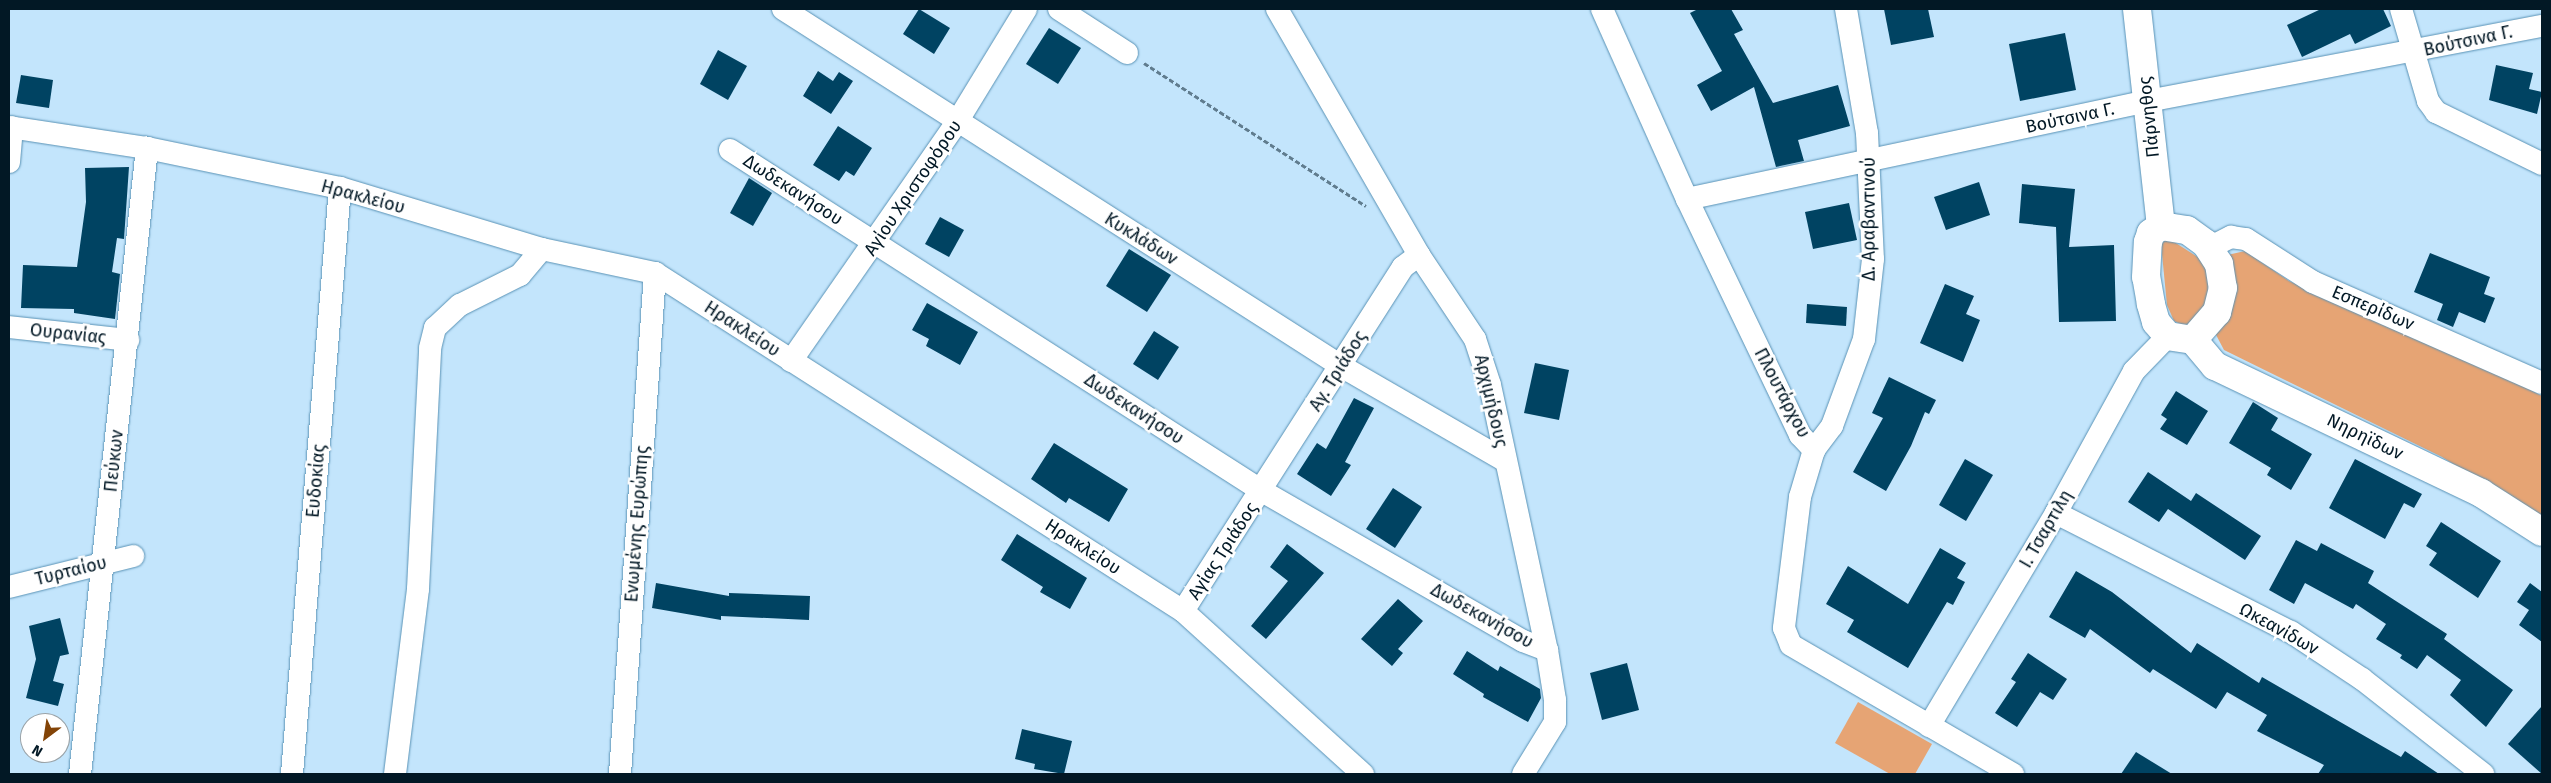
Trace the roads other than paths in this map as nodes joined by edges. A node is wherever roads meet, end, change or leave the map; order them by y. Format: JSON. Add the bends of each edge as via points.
{"nodes":[{"id":1,"x":783,"y":9,"type":"edge"},
{"id":2,"x":1026,"y":9,"type":"edge"},
{"id":3,"x":1059,"y":9,"type":"edge"},
{"id":4,"x":1277,"y":9,"type":"edge"},
{"id":5,"x":1602,"y":9,"type":"edge"},
{"id":6,"x":1846,"y":9,"type":"edge"},
{"id":7,"x":2137,"y":9,"type":"edge"},
{"id":8,"x":2400,"y":9,"type":"edge"},
{"id":9,"x":2542,"y":26,"type":"edge"},
{"id":10,"x":1127,"y":52,"type":"road end"},
{"id":11,"x":2412,"y":53,"type":"junction"},
{"id":12,"x":2148,"y":101,"type":"junction"},
{"id":13,"x":957,"y":122,"type":"junction"},
{"id":14,"x":10,"y":127,"type":"edge"},
{"id":15,"x":147,"y":148,"type":"junction"},
{"id":16,"x":730,"y":150,"type":"dead end"},
{"id":17,"x":1869,"y":161,"type":"junction"},
{"id":18,"x":9,"y":162,"type":"edge"},
{"id":19,"x":2542,"y":164,"type":"edge"},
{"id":20,"x":340,"y":188,"type":"junction"},
{"id":21,"x":1687,"y":199,"type":"junction"},
{"id":22,"x":2161,"y":226,"type":"junction"},
{"id":23,"x":875,"y":244,"type":"junction"},
{"id":24,"x":2209,"y":248,"type":"junction"},
{"id":25,"x":542,"y":249,"type":"junction"},
{"id":26,"x":1419,"y":255,"type":"junction"},
{"id":27,"x":655,"y":273,"type":"junction"},
{"id":28,"x":9,"y":327,"type":"edge"},
{"id":29,"x":2180,"y":338,"type":"junction"},
{"id":30,"x":128,"y":340,"type":"junction"},
{"id":31,"x":791,"y":361,"type":"junction"},
{"id":32,"x":1341,"y":366,"type":"junction"},
{"id":33,"x":2542,"y":383,"type":"edge"},
{"id":34,"x":1814,"y":450,"type":"junction"},
{"id":35,"x":1504,"y":460,"type":"junction"},
{"id":36,"x":1262,"y":491,"type":"junction"},
{"id":37,"x":2056,"y":513,"type":"junction"},
{"id":38,"x":2542,"y":532,"type":"edge"},
{"id":39,"x":133,"y":556,"type":"dead end"},
{"id":40,"x":102,"y":563,"type":"junction"},
{"id":41,"x":9,"y":587,"type":"edge"},
{"id":42,"x":1183,"y":611,"type":"junction"},
{"id":43,"x":1547,"y":650,"type":"junction"},
{"id":44,"x":1929,"y":726,"type":"junction"},
{"id":45,"x":80,"y":774,"type":"edge"},
{"id":46,"x":292,"y":774,"type":"edge"},
{"id":47,"x":395,"y":774,"type":"edge"},
{"id":48,"x":620,"y":774,"type":"edge"},
{"id":49,"x":1363,"y":774,"type":"edge"},
{"id":50,"x":1523,"y":774,"type":"edge"},
{"id":51,"x":2013,"y":774,"type":"edge"},
{"id":52,"x":2483,"y":774,"type":"edge"}],
"edges":[{"from":1,"to":13,"type":"street","name":"Κυκλάδων"},
{"from":2,"to":13,"type":"street","name":"Αγίου Χριστοφόρου"},
{"from":3,"to":10,"type":"street"},
{"from":4,"to":26,"type":"street","name":"Αρχιμήδους"},
{"from":5,"to":21,"type":"street","name":"Πλουτάρχου"},
{"from":6,"to":17,"type":"street","name":"Δ. Αραβαντινού","via":[[1863,104]]},
{"from":7,"to":12,"type":"street","name":"Πάρνηθος"},
{"from":8,"to":11,"type":"street"},
{"from":9,"to":11,"type":"street","name":"Βούτσινα Γ."},
{"from":11,"to":12,"type":"street","name":"Βούτσινα Γ."},
{"from":11,"to":19,"type":"street","via":[[2428,101],[2436,112]]},
{"from":12,"to":17,"type":"street","name":"Βούτσινα Γ."},
{"from":12,"to":22,"type":"street","name":"Πάρνηθος"},
{"from":13,"to":23,"type":"street","name":"Αγίου Χριστοφόρου"},
{"from":13,"to":32,"type":"street","name":"Κυκλάδων"},
{"from":14,"to":15,"type":"street","name":"Ηρακλείου"},
{"from":14,"to":18,"type":"street"},
{"from":15,"to":20,"type":"street","name":"Ηρακλείου"},
{"from":15,"to":30,"type":"street","name":"Πεύκων"},
{"from":16,"to":23,"type":"street","name":"Δωδεκανήσου"},
{"from":17,"to":21,"type":"street","name":"Βούτσινα Γ."},
{"from":17,"to":34,"type":"street","name":"Δ. Αραβαντινού","via":[[1873,259],[1864,338],[1832,426]]},
{"from":20,"to":25,"type":"street","name":"Ηρακλείου"},
{"from":20,"to":46,"type":"street","name":"Ευδοκίας"},
{"from":21,"to":34,"type":"street","name":"Πλουτάρχου","via":[[1800,435]]},
{"from":22,"to":24,"type":"street","via":[[2187,230]]},
{"from":22,"to":29,"type":"street","via":[[2151,233],[2148,242],[2146,277],[2156,322]]},
{"from":23,"to":31,"type":"street","name":"Αγίου Χριστοφόρου"},
{"from":23,"to":36,"type":"street","name":"Δωδεκανήσου"},
{"from":24,"to":29,"type":"street","via":[[2219,264],[2223,288],[2217,312]]},
{"from":24,"to":33,"type":"street","name":"Εσπερίδων","via":[[2231,237],[2246,239],[2313,282]]},
{"from":25,"to":27,"type":"street","name":"Ηρακλείου"},
{"from":25,"to":47,"type":"street","via":[[520,275],[460,305],[435,328],[430,348],[418,589]]},
{"from":26,"to":32,"type":"street","name":"Αγ. Τριάδος","via":[[1403,268]]},
{"from":26,"to":35,"type":"street","name":"Αρχιμήδους","via":[[1475,340],[1490,385]]},
{"from":27,"to":31,"type":"street","name":"Ηρακλείου"},
{"from":27,"to":48,"type":"street","name":"Ενωμένης Ευρώπης"},
{"from":28,"to":30,"type":"street","name":"Ουρανίας"},
{"from":29,"to":37,"type":"street","name":"Ι. Τσαρτιλη","via":[[2134,371]]},
{"from":29,"to":38,"type":"street","name":"Νηρηϊδων","via":[[2215,366],[2481,493]]},
{"from":30,"to":40,"type":"street","name":"Πεύκων"},
{"from":31,"to":42,"type":"street","name":"Ηρακλείου"},
{"from":32,"to":35,"type":"street","name":"Κυκλάδων"},
{"from":32,"to":36,"type":"street","name":"Αγ. Τριάδος"},
{"from":34,"to":44,"type":"street","name":"Πλουτάρχου","via":[[1800,497],[1784,628],[1791,645]]},
{"from":35,"to":43,"type":"street","name":"Αρχιμήδους"},
{"from":36,"to":42,"type":"street","name":"Αγίας Τριάδος"},
{"from":36,"to":43,"type":"street","name":"Δωδεκανήσου","via":[[1523,641]]},
{"from":37,"to":44,"type":"street","name":"Ι. Τσαρτιλη"},
{"from":37,"to":52,"type":"street","name":"Ωκεανίδων","via":[[2291,632],[2362,679]]},
{"from":39,"to":40,"type":"street","name":"Τυρταίου"},
{"from":40,"to":41,"type":"street","name":"Τυρταίου"},
{"from":40,"to":45,"type":"street","name":"Πεύκων"},
{"from":42,"to":49,"type":"street","name":"Ηρακλείου"},
{"from":43,"to":50,"type":"street","name":"Αρχιμήδους","via":[[1555,722]]},
{"from":44,"to":51,"type":"street","name":"Πλουτάρχου"}]}
